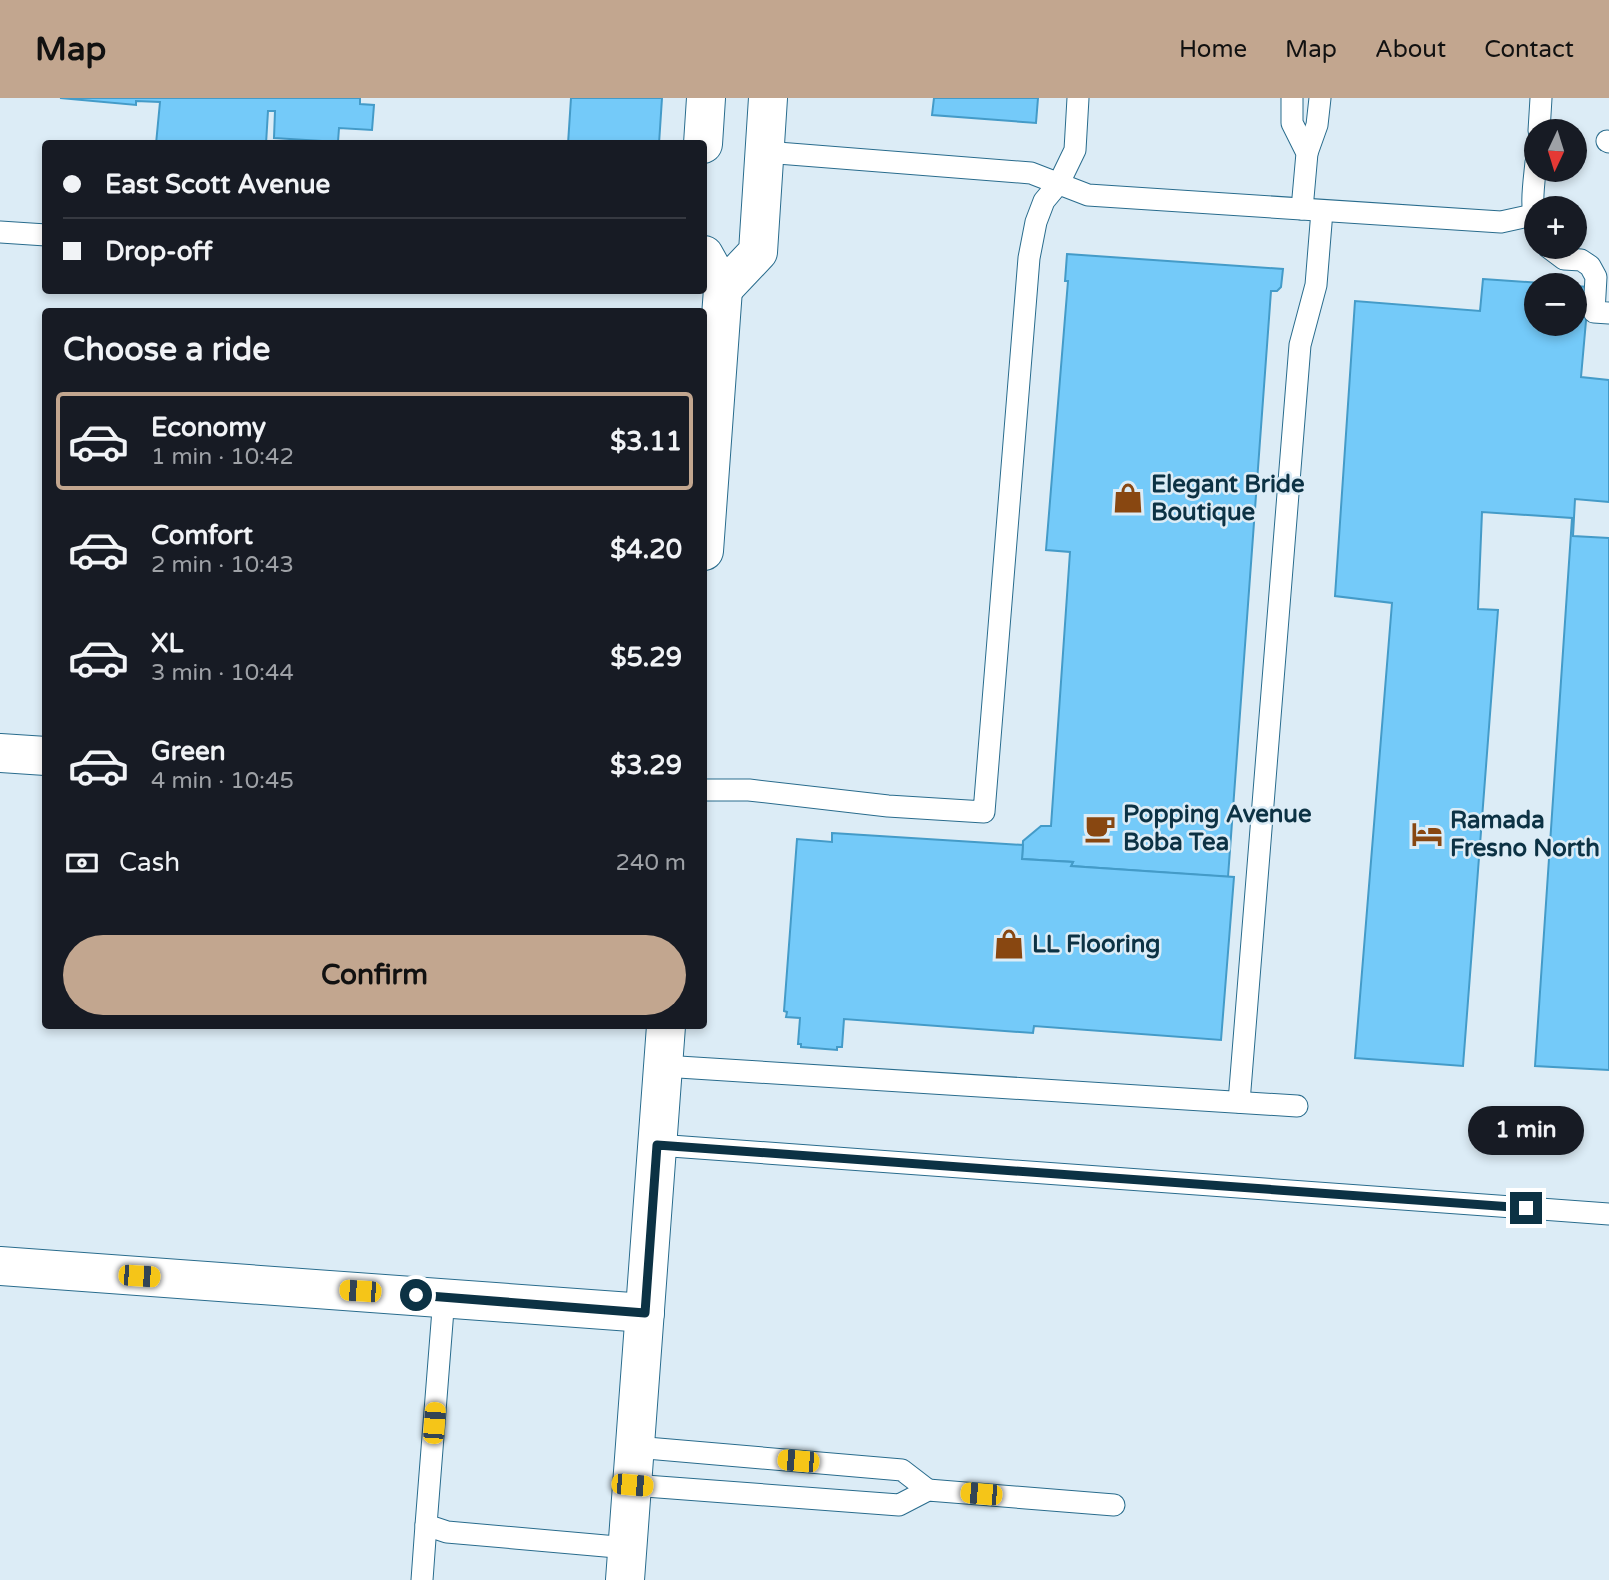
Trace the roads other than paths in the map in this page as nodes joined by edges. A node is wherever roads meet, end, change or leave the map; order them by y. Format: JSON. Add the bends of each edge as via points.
{"nodes":[{"id":1,"x":706,"y":98,"type":"edge"},
{"id":2,"x":768,"y":98,"type":"edge"},
{"id":3,"x":1078,"y":98,"type":"edge"},
{"id":4,"x":1292,"y":98,"type":"edge"},
{"id":5,"x":1320,"y":98,"type":"edge"},
{"id":6,"x":1541,"y":98,"type":"edge"},
{"id":7,"x":1540,"y":119,"type":"edge"},
{"id":8,"x":703,"y":140,"type":"edge"},
{"id":9,"x":765,"y":152,"type":"junction"},
{"id":10,"x":1307,"y":153,"type":"junction"},
{"id":11,"x":1059,"y":183,"type":"junction"},
{"id":12,"x":1312,"y":210,"type":"junction"},
{"id":13,"x":1524,"y":221,"type":"edge"},
{"id":14,"x":0,"y":232,"type":"edge"},
{"id":15,"x":42,"y":235,"type":"edge"},
{"id":16,"x":1564,"y":259,"type":"edge"},
{"id":17,"x":707,"y":266,"type":"edge"},
{"id":18,"x":713,"y":288,"type":"edge"},
{"id":19,"x":1609,"y":313,"type":"edge"},
{"id":20,"x":707,"y":463,"type":"edge"},
{"id":21,"x":0,"y":753,"type":"edge"},
{"id":22,"x":42,"y":756,"type":"edge"},
{"id":23,"x":707,"y":790,"type":"edge"},
{"id":24,"x":666,"y":1029,"type":"edge"},
{"id":25,"x":663,"y":1066,"type":"junction"},
{"id":26,"x":1239,"y":1102,"type":"junction"},
{"id":27,"x":1297,"y":1106,"type":"dead end"},
{"id":28,"x":657,"y":1145,"type":"junction"},
{"id":29,"x":1609,"y":1214,"type":"edge"},
{"id":30,"x":0,"y":1266,"type":"edge"},
{"id":31,"x":444,"y":1297,"type":"junction"},
{"id":32,"x":645,"y":1313,"type":"junction"},
{"id":33,"x":635,"y":1447,"type":"junction"},
{"id":34,"x":632,"y":1485,"type":"junction"},
{"id":35,"x":928,"y":1490,"type":"junction"},
{"id":36,"x":1114,"y":1505,"type":"dead end"},
{"id":37,"x":426,"y":1525,"type":"junction"},
{"id":38,"x":626,"y":1564,"type":"edge"},
{"id":39,"x":422,"y":1580,"type":"edge"}],
"edges":[{"from":1,"to":8,"type":"main road"},
{"from":2,"to":9,"type":"main road"},
{"from":3,"to":11,"type":"lane","via":[[1075,150]]},
{"from":4,"to":10,"type":"lane","via":[[1292,123]]},
{"from":5,"to":10,"type":"lane"},
{"from":6,"to":7,"type":"lane"},
{"from":9,"to":11,"type":"lane","via":[[1031,173]]},
{"from":9,"to":18,"type":"main road","via":[[758,252]]},
{"from":10,"to":12,"type":"lane"},
{"from":11,"to":12,"type":"lane","via":[[1088,195]]},
{"from":11,"to":23,"type":"lane","via":[[1044,201],[1029,258],[984,812]]},
{"from":12,"to":13,"type":"lane"},
{"from":12,"to":26,"type":"lane","via":[[1316,285],[1300,345]]},
{"from":14,"to":15,"type":"lane"},
{"from":16,"to":19,"type":"lane","via":[[1590,266],[1597,277],[1594,312]]},
{"from":17,"to":18,"type":"main road"},
{"from":18,"to":20,"type":"main road"},
{"from":21,"to":22,"type":"main road"},
{"from":24,"to":25,"type":"main road"},
{"from":25,"to":26,"type":"lane"},
{"from":25,"to":28,"type":"main road"},
{"from":26,"to":27,"type":"lane"},
{"from":28,"to":29,"type":"lane"},
{"from":28,"to":32,"type":"main road"},
{"from":30,"to":31,"type":"main road"},
{"from":31,"to":32,"type":"main road"},
{"from":31,"to":37,"type":"lane"},
{"from":32,"to":33,"type":"main road"},
{"from":33,"to":34,"type":"main road"},
{"from":33,"to":35,"type":"lane","via":[[902,1470]]},
{"from":34,"to":35,"type":"lane","via":[[899,1505]]},
{"from":34,"to":38,"type":"main road"},
{"from":35,"to":36,"type":"lane"},
{"from":37,"to":38,"type":"lane"},
{"from":37,"to":39,"type":"lane"}]}
